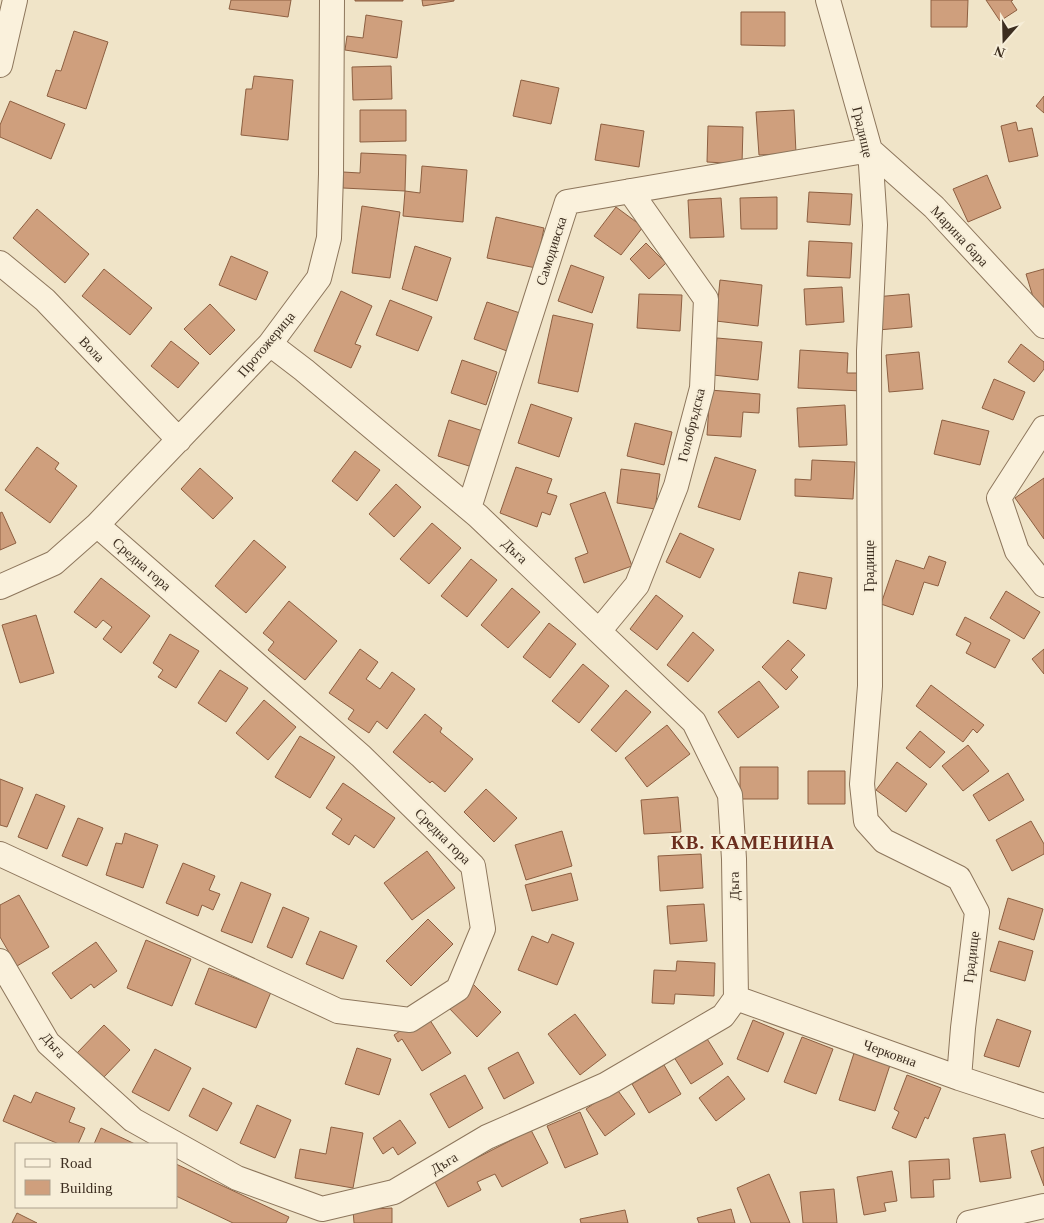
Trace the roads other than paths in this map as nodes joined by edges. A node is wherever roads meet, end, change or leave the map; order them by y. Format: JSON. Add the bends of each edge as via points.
{"nodes":[{"id":1,"x":15,"y":0,"type":"edge"},
{"id":2,"x":332,"y":0,"type":"edge"},
{"id":3,"x":828,"y":0,"type":"edge"},
{"id":4,"x":0,"y":65,"type":"edge"},
{"id":5,"x":870,"y":150,"type":"junction"},
{"id":6,"x":630,"y":191,"type":"junction"},
{"id":7,"x":0,"y":263,"type":"edge"},
{"id":8,"x":1044,"y":326,"type":"edge"},
{"id":9,"x":270,"y":344,"type":"junction"},
{"id":10,"x":1044,"y":428,"type":"edge"},
{"id":11,"x":179,"y":440,"type":"junction"},
{"id":12,"x":469,"y":508,"type":"junction"},
{"id":13,"x":98,"y":525,"type":"junction"},
{"id":14,"x":1044,"y":585,"type":"edge"},
{"id":15,"x":0,"y":586,"type":"edge"},
{"id":16,"x":599,"y":631,"type":"junction"},
{"id":17,"x":0,"y":854,"type":"edge"},
{"id":18,"x":0,"y":962,"type":"edge"},
{"id":19,"x":736,"y":998,"type":"junction"},
{"id":20,"x":959,"y":1078,"type":"junction"},
{"id":21,"x":1044,"y":1106,"type":"edge"},
{"id":22,"x":174,"y":1143,"type":"edge"},
{"id":23,"x":178,"y":1145,"type":"edge"},
{"id":24,"x":1044,"y":1206,"type":"edge"},
{"id":25,"x":308,"y":1214,"type":"edge"},
{"id":26,"x":969,"y":1223,"type":"edge"}],
"edges":[{"from":1,"to":4,"type":"street"},
{"from":2,"to":9,"type":"street","name":"Протожерица","via":[[329,238],[319,278]]},
{"from":3,"to":5,"type":"street","name":"Градище"},
{"from":5,"to":6,"type":"street","name":"Самодивска"},
{"from":5,"to":8,"type":"street","name":"Марина бара","via":[[934,207]]},
{"from":5,"to":20,"type":"street","name":"Градище","via":[[875,225],[869,351],[870,686],[862,784],[866,821],[884,841],[959,878],[977,912]]},
{"from":6,"to":12,"type":"street","name":"Самодивска","via":[[567,202]]},
{"from":6,"to":16,"type":"street","name":"Голобръдска","via":[[706,299],[702,388],[676,486],[637,585]]},
{"from":7,"to":11,"type":"street","name":"Вола","via":[[45,300]]},
{"from":9,"to":11,"type":"street","name":"Протожерица"},
{"from":9,"to":12,"type":"street","name":"Дъга"},
{"from":10,"to":14,"type":"street","via":[[999,498],[1018,550]]},
{"from":11,"to":13,"type":"street","name":"Протожерица"},
{"from":12,"to":16,"type":"street","name":"Дъга"},
{"from":13,"to":15,"type":"street","name":"Протожерица","via":[[54,562]]},
{"from":13,"to":17,"type":"street","name":"Средна гора","via":[[361,756],[473,866],[483,929],[458,989],[410,1020],[338,1011]]},
{"from":16,"to":19,"type":"street","name":"Дъга","via":[[694,722],[730,795]]},
{"from":18,"to":22,"type":"street","name":"Дъга","via":[[48,1043],[133,1120]]},
{"from":19,"to":20,"type":"street","name":"Черковна"},
{"from":19,"to":25,"type":"street","name":"Дъга","via":[[722,1016],[605,1085],[487,1137],[394,1192]]},
{"from":20,"to":21,"type":"street","name":"Черковна"},
{"from":23,"to":25,"type":"street","name":"Дъга"},
{"from":24,"to":26,"type":"street"}]}
